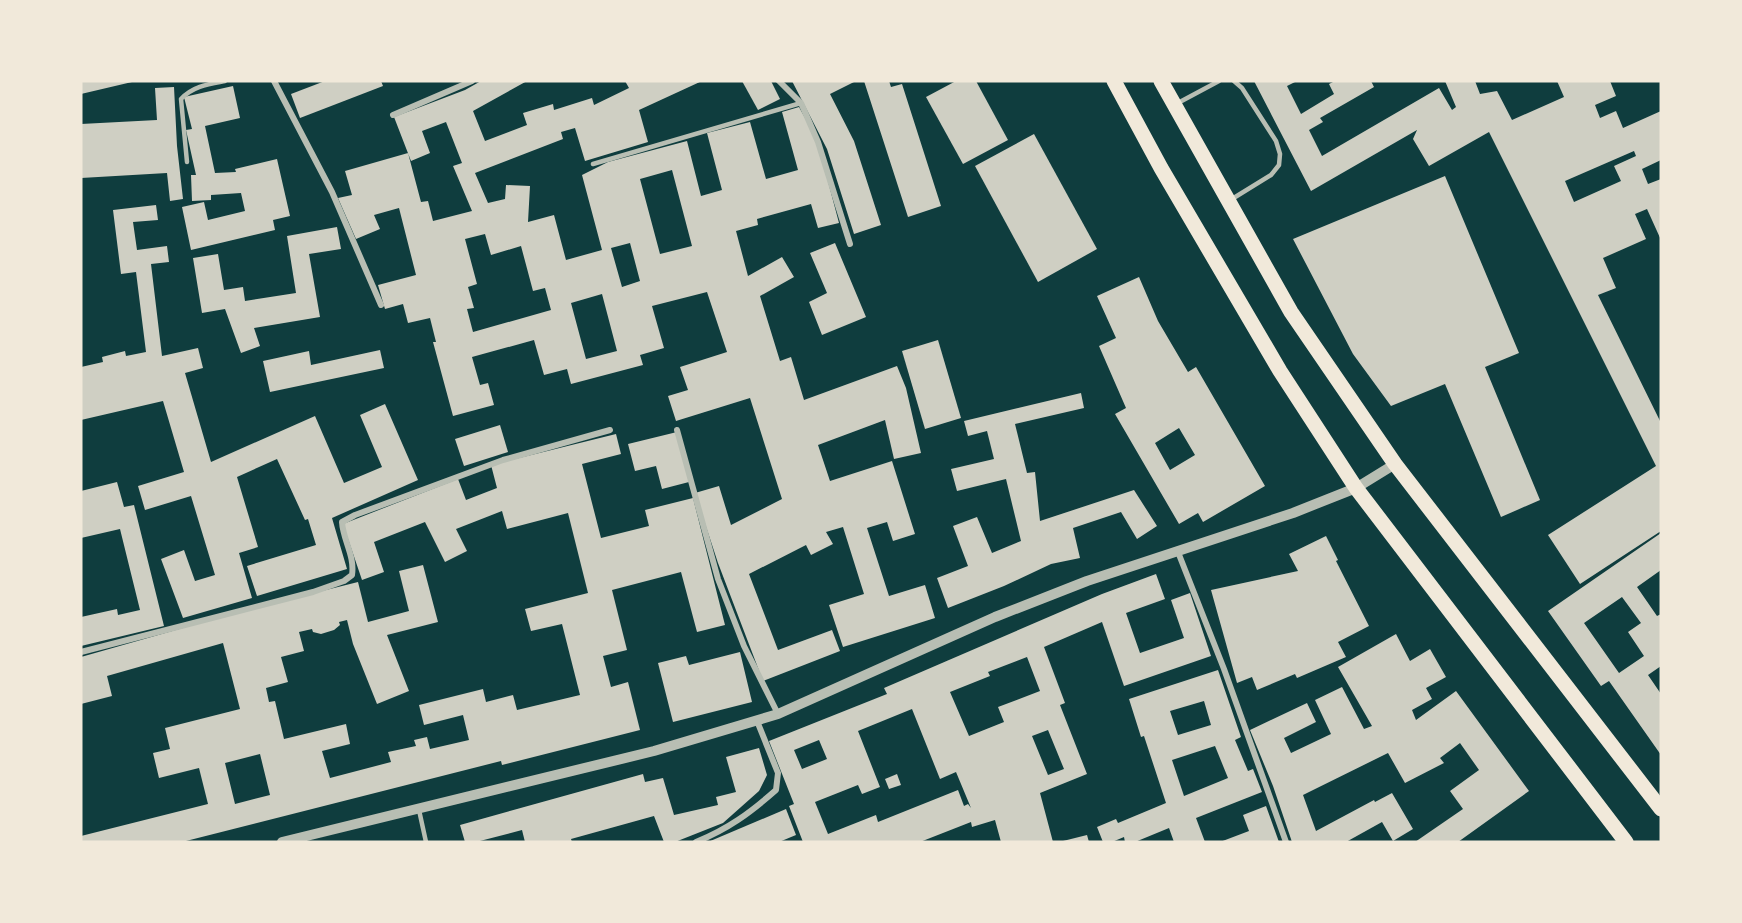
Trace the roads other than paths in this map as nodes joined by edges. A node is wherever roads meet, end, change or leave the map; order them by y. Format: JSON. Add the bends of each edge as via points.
{"nodes":[{"id":1,"x":225,"y":81,"type":"edge"},
{"id":2,"x":274,"y":81,"type":"edge"},
{"id":3,"x":472,"y":81,"type":"edge"},
{"id":4,"x":779,"y":81,"type":"edge"},
{"id":5,"x":1114,"y":81,"type":"edge"},
{"id":6,"x":1161,"y":81,"type":"edge"},
{"id":7,"x":1219,"y":81,"type":"edge"},
{"id":8,"x":1234,"y":81,"type":"edge"},
{"id":9,"x":801,"y":103,"type":"junction"},
{"id":10,"x":1174,"y":105,"type":"junction"},
{"id":11,"x":393,"y":115,"type":"dead end"},
{"id":12,"x":187,"y":162,"type":"dead end"},
{"id":13,"x":593,"y":164,"type":"dead end"},
{"id":14,"x":1227,"y":202,"type":"junction"},
{"id":15,"x":850,"y":244,"type":"dead end"},
{"id":16,"x":381,"y":305,"type":"dead end"},
{"id":17,"x":610,"y":430,"type":"dead end"},
{"id":18,"x":677,"y":430,"type":"dead end"},
{"id":19,"x":1395,"y":464,"type":"junction"},
{"id":20,"x":1356,"y":488,"type":"junction"},
{"id":21,"x":1178,"y":552,"type":"junction"},
{"id":22,"x":81,"y":652,"type":"edge"},
{"id":23,"x":778,"y":714,"type":"junction"},
{"id":24,"x":757,"y":721,"type":"junction"},
{"id":25,"x":1661,"y":809,"type":"edge"},
{"id":26,"x":419,"y":810,"type":"junction"},
{"id":27,"x":282,"y":842,"type":"edge"},
{"id":28,"x":426,"y":842,"type":"edge"},
{"id":29,"x":696,"y":842,"type":"edge"},
{"id":30,"x":1286,"y":842,"type":"edge"},
{"id":31,"x":1626,"y":842,"type":"edge"}],
"edges":[{"from":1,"to":12,"type":"lane","via":[[187,92],[181,99]]},
{"from":2,"to":16,"type":"street","via":[[332,192]]},
{"from":3,"to":11,"type":"street"},
{"from":4,"to":9,"type":"street"},
{"from":5,"to":20,"type":"main road","via":[[1274,361]]},
{"from":6,"to":10,"type":"main road"},
{"from":7,"to":10,"type":"lane"},
{"from":8,"to":14,"type":"lane","via":[[1276,141],[1280,154],[1279,165],[1271,175]]},
{"from":9,"to":13,"type":"lane"},
{"from":9,"to":15,"type":"street","via":[[824,158]]},
{"from":10,"to":14,"type":"main road"},
{"from":14,"to":19,"type":"main road","via":[[1291,312]]},
{"from":17,"to":22,"type":"street","via":[[503,460],[342,522],[353,566],[352,575],[344,580],[313,592]]},
{"from":18,"to":23,"type":"street","via":[[718,579],[744,646]]},
{"from":19,"to":20,"type":"street"},
{"from":19,"to":25,"type":"main road"},
{"from":20,"to":21,"type":"street"},
{"from":20,"to":31,"type":"main road"},
{"from":21,"to":23,"type":"street","via":[[1087,581],[995,617]]},
{"from":21,"to":30,"type":"street"},
{"from":23,"to":24,"type":"street"},
{"from":24,"to":26,"type":"street"},
{"from":24,"to":29,"type":"street","via":[[778,773],[776,790],[749,814]]},
{"from":26,"to":27,"type":"street"},
{"from":26,"to":28,"type":"lane"}]}
